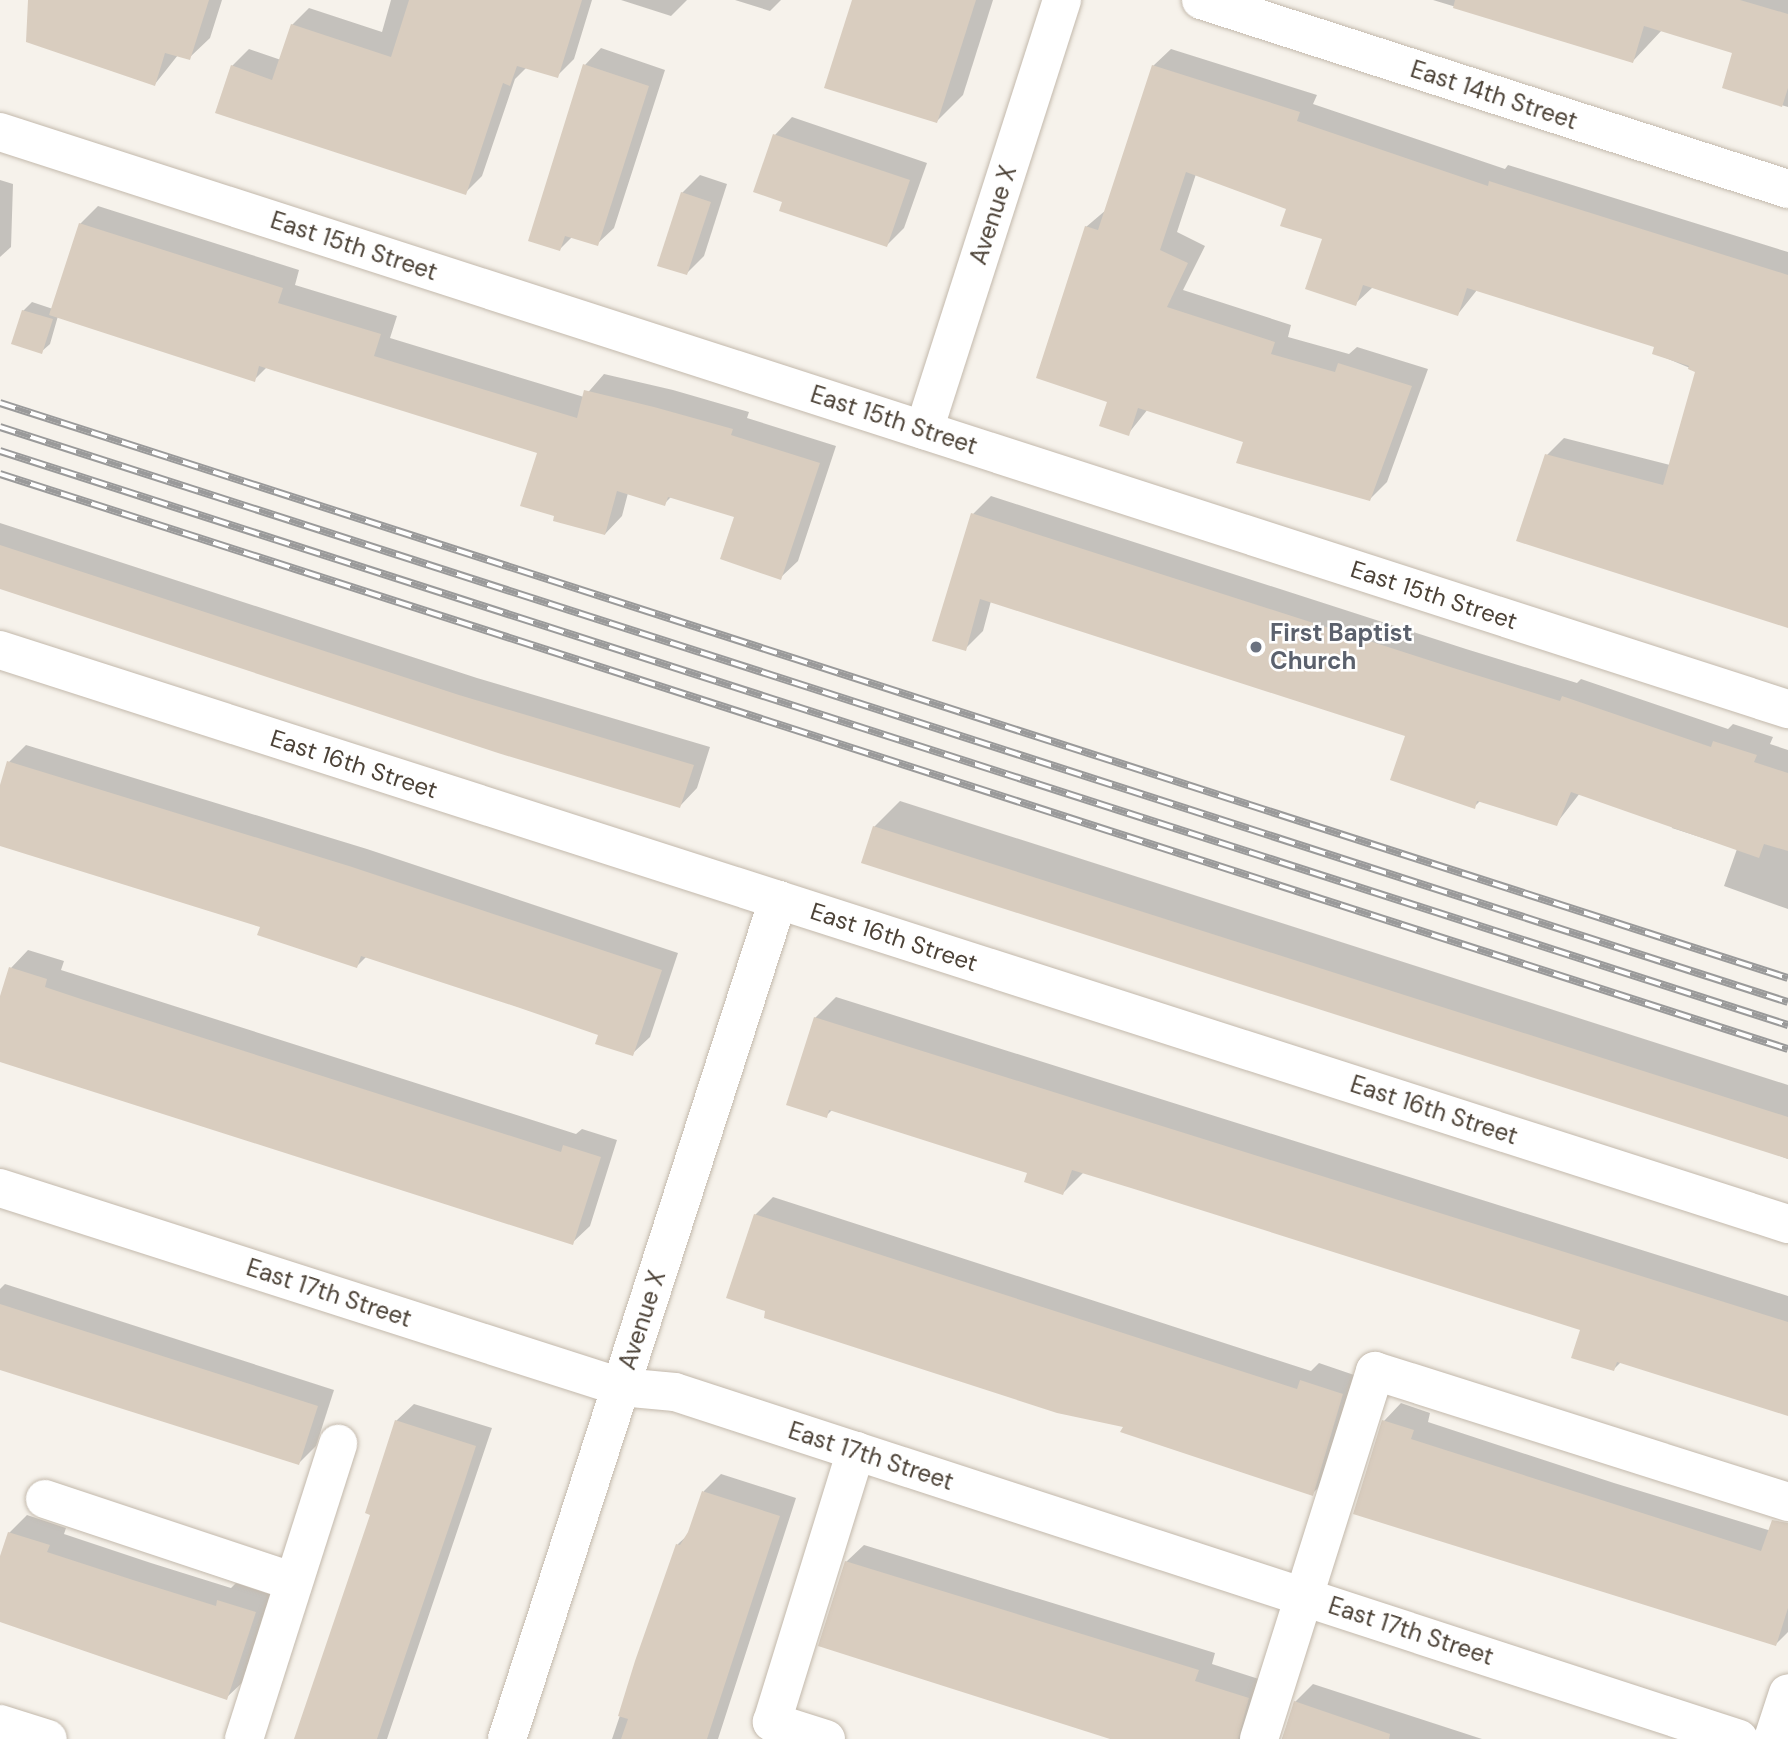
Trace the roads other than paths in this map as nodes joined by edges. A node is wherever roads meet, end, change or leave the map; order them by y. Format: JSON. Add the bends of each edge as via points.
{"nodes":[{"id":1,"x":1062,"y":0,"type":"edge"},
{"id":2,"x":1201,"y":0,"type":"edge"},
{"id":3,"x":0,"y":132,"type":"edge"},
{"id":4,"x":1788,"y":189,"type":"edge"},
{"id":5,"x":924,"y":430,"type":"junction"},
{"id":6,"x":0,"y":650,"type":"edge"},
{"id":7,"x":1788,"y":709,"type":"edge"},
{"id":8,"x":778,"y":900,"type":"junction"},
{"id":9,"x":0,"y":1188,"type":"edge"},
{"id":10,"x":1788,"y":1224,"type":"edge"},
{"id":11,"x":621,"y":1387,"type":"junction"},
{"id":12,"x":338,"y":1444,"type":"dead end"},
{"id":13,"x":856,"y":1451,"type":"junction"},
{"id":14,"x":46,"y":1499,"type":"dead end"},
{"id":15,"x":1788,"y":1502,"type":"edge"},
{"id":16,"x":294,"y":1582,"type":"junction"},
{"id":17,"x":1303,"y":1596,"type":"junction"},
{"id":18,"x":1788,"y":1693,"type":"edge"},
{"id":19,"x":0,"y":1724,"type":"edge"},
{"id":20,"x":769,"y":1730,"type":"edge"},
{"id":21,"x":48,"y":1739,"type":"edge"},
{"id":22,"x":244,"y":1739,"type":"edge"},
{"id":23,"x":507,"y":1739,"type":"edge"},
{"id":24,"x":826,"y":1739,"type":"edge"},
{"id":25,"x":1259,"y":1739,"type":"edge"},
{"id":26,"x":1739,"y":1739,"type":"edge"},
{"id":27,"x":1773,"y":1739,"type":"edge"}],
"edges":[{"from":1,"to":5,"type":"street","name":"Avenue X"},
{"from":2,"to":4,"type":"street","name":"East 14th Street"},
{"from":3,"to":5,"type":"street","name":"East 15th Street"},
{"from":5,"to":7,"type":"street","name":"East 15th Street"},
{"from":6,"to":8,"type":"street","name":"East 16th Street"},
{"from":8,"to":10,"type":"street","name":"East 16th Street"},
{"from":8,"to":11,"type":"street","name":"Avenue X"},
{"from":9,"to":11,"type":"street","name":"East 17th Street"},
{"from":11,"to":13,"type":"street","name":"East 17th Street","via":[[675,1392]]},
{"from":11,"to":23,"type":"street","name":"Avenue X"},
{"from":12,"to":16,"type":"street"},
{"from":13,"to":17,"type":"street","name":"East 17th Street"},
{"from":13,"to":20,"type":"street"},
{"from":14,"to":16,"type":"street"},
{"from":15,"to":17,"type":"street","via":[[1376,1371]]},
{"from":16,"to":22,"type":"street"},
{"from":17,"to":25,"type":"street"},
{"from":17,"to":26,"type":"street","name":"East 17th Street"},
{"from":18,"to":27,"type":"street"},
{"from":19,"to":21,"type":"street"},
{"from":20,"to":24,"type":"street"}]}
